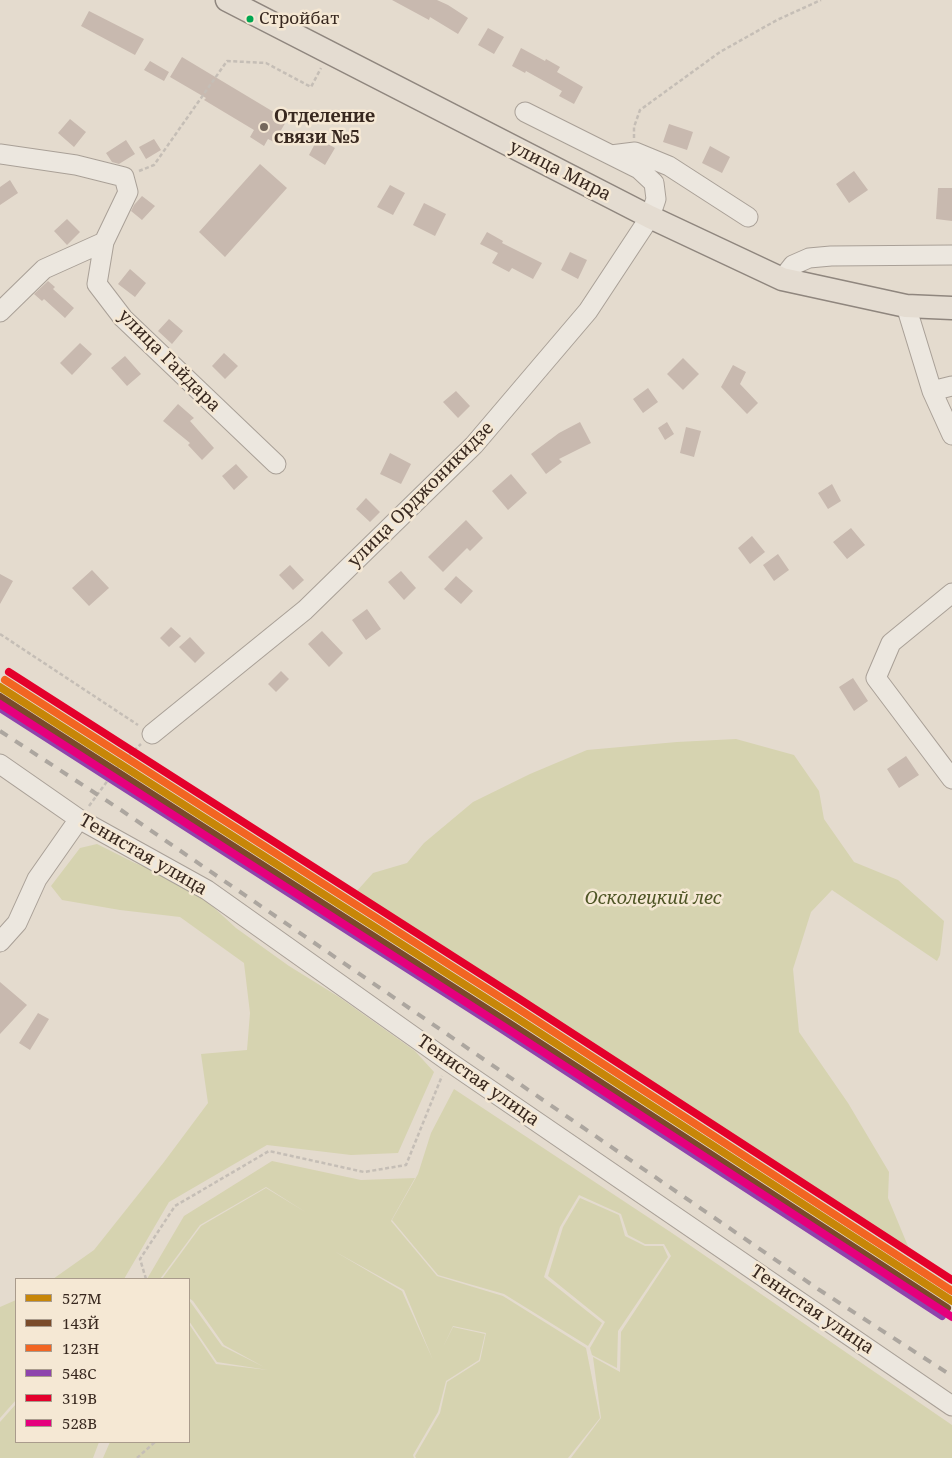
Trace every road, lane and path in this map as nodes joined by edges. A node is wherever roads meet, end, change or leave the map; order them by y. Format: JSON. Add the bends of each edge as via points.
{"nodes":[{"id":1,"x":227,"y":0,"type":"edge"},
{"id":2,"x":821,"y":0,"type":"edge"},
{"id":3,"x":329,"y":54,"type":"junction"},
{"id":4,"x":524,"y":112,"type":"dead end"},
{"id":5,"x":635,"y":152,"type":"junction"},
{"id":6,"x":0,"y":154,"type":"edge"},
{"id":7,"x":611,"y":156,"type":"junction"},
{"id":8,"x":124,"y":177,"type":"junction"},
{"id":9,"x":650,"y":217,"type":"junction"},
{"id":10,"x":748,"y":217,"type":"dead end"},
{"id":11,"x":104,"y":242,"type":"junction"},
{"id":12,"x":952,"y":255,"type":"edge"},
{"id":13,"x":782,"y":279,"type":"junction"},
{"id":14,"x":906,"y":306,"type":"junction"},
{"id":15,"x":952,"y":308,"type":"edge"},
{"id":16,"x":0,"y":312,"type":"edge"},
{"id":17,"x":952,"y":386,"type":"edge"},
{"id":18,"x":932,"y":391,"type":"junction"},
{"id":19,"x":952,"y":435,"type":"edge"},
{"id":20,"x":276,"y":464,"type":"dead end"},
{"id":21,"x":952,"y":593,"type":"edge"},
{"id":22,"x":0,"y":634,"type":"edge"},
{"id":23,"x":152,"y":734,"type":"junction"},
{"id":24,"x":0,"y":764,"type":"edge"},
{"id":25,"x":952,"y":779,"type":"edge"},
{"id":26,"x":79,"y":820,"type":"junction"},
{"id":27,"x":0,"y":942,"type":"edge"},
{"id":28,"x":448,"y":1061,"type":"junction"},
{"id":29,"x":146,"y":1278,"type":"edge"},
{"id":30,"x":952,"y":1406,"type":"edge"},
{"id":31,"x":154,"y":1443,"type":"edge"},
{"id":32,"x":137,"y":1458,"type":"edge"}],
"edges":[{"from":1,"to":3,"type":"main road","name":"улица Мира"},
{"from":2,"to":5,"type":"path","via":[[720,52],[640,110],[634,127]]},
{"from":3,"to":8,"type":"path","via":[[311,87],[266,63],[227,60],[154,165]]},
{"from":3,"to":9,"type":"main road","name":"улица Мира"},
{"from":4,"to":7,"type":"street"},
{"from":5,"to":7,"type":"street"},
{"from":5,"to":10,"type":"street","via":[[669,166]]},
{"from":6,"to":8,"type":"street","via":[[76,165]]},
{"from":7,"to":9,"type":"street","via":[[639,169],[654,182],[656,199]]},
{"from":8,"to":11,"type":"street","name":"улица Гайдара","via":[[128,192]]},
{"from":9,"to":13,"type":"main road","name":"улица Мира"},
{"from":9,"to":23,"type":"street","name":"улица Орджоникидзе","via":[[588,311],[474,445],[305,610]]},
{"from":11,"to":16,"type":"street","via":[[44,269]]},
{"from":11,"to":20,"type":"street","name":"улица Гайдара","via":[[97,284],[123,318]]},
{"from":12,"to":13,"type":"street","via":[[809,258],[792,265]]},
{"from":13,"to":14,"type":"main road","name":"улица Мира"},
{"from":14,"to":15,"type":"main road","name":"улица Мира"},
{"from":14,"to":18,"type":"street"},
{"from":17,"to":18,"type":"street"},
{"from":18,"to":19,"type":"street"},
{"from":21,"to":25,"type":"street","via":[[891,643],[876,678]]},
{"from":22,"to":23,"type":"path"},
{"from":23,"to":26,"type":"path","via":[[120,764]]},
{"from":24,"to":26,"type":"street","name":"Тенистая улица"},
{"from":26,"to":27,"type":"street","via":[[37,879],[17,924]]},
{"from":26,"to":28,"type":"street","name":"Тенистая улица","via":[[207,890]]},
{"from":28,"to":29,"type":"path","via":[[406,1165],[364,1172],[269,1151],[175,1206],[140,1259]]},
{"from":28,"to":30,"type":"street","name":"Тенистая улица"},
{"from":31,"to":32,"type":"path"}]}
